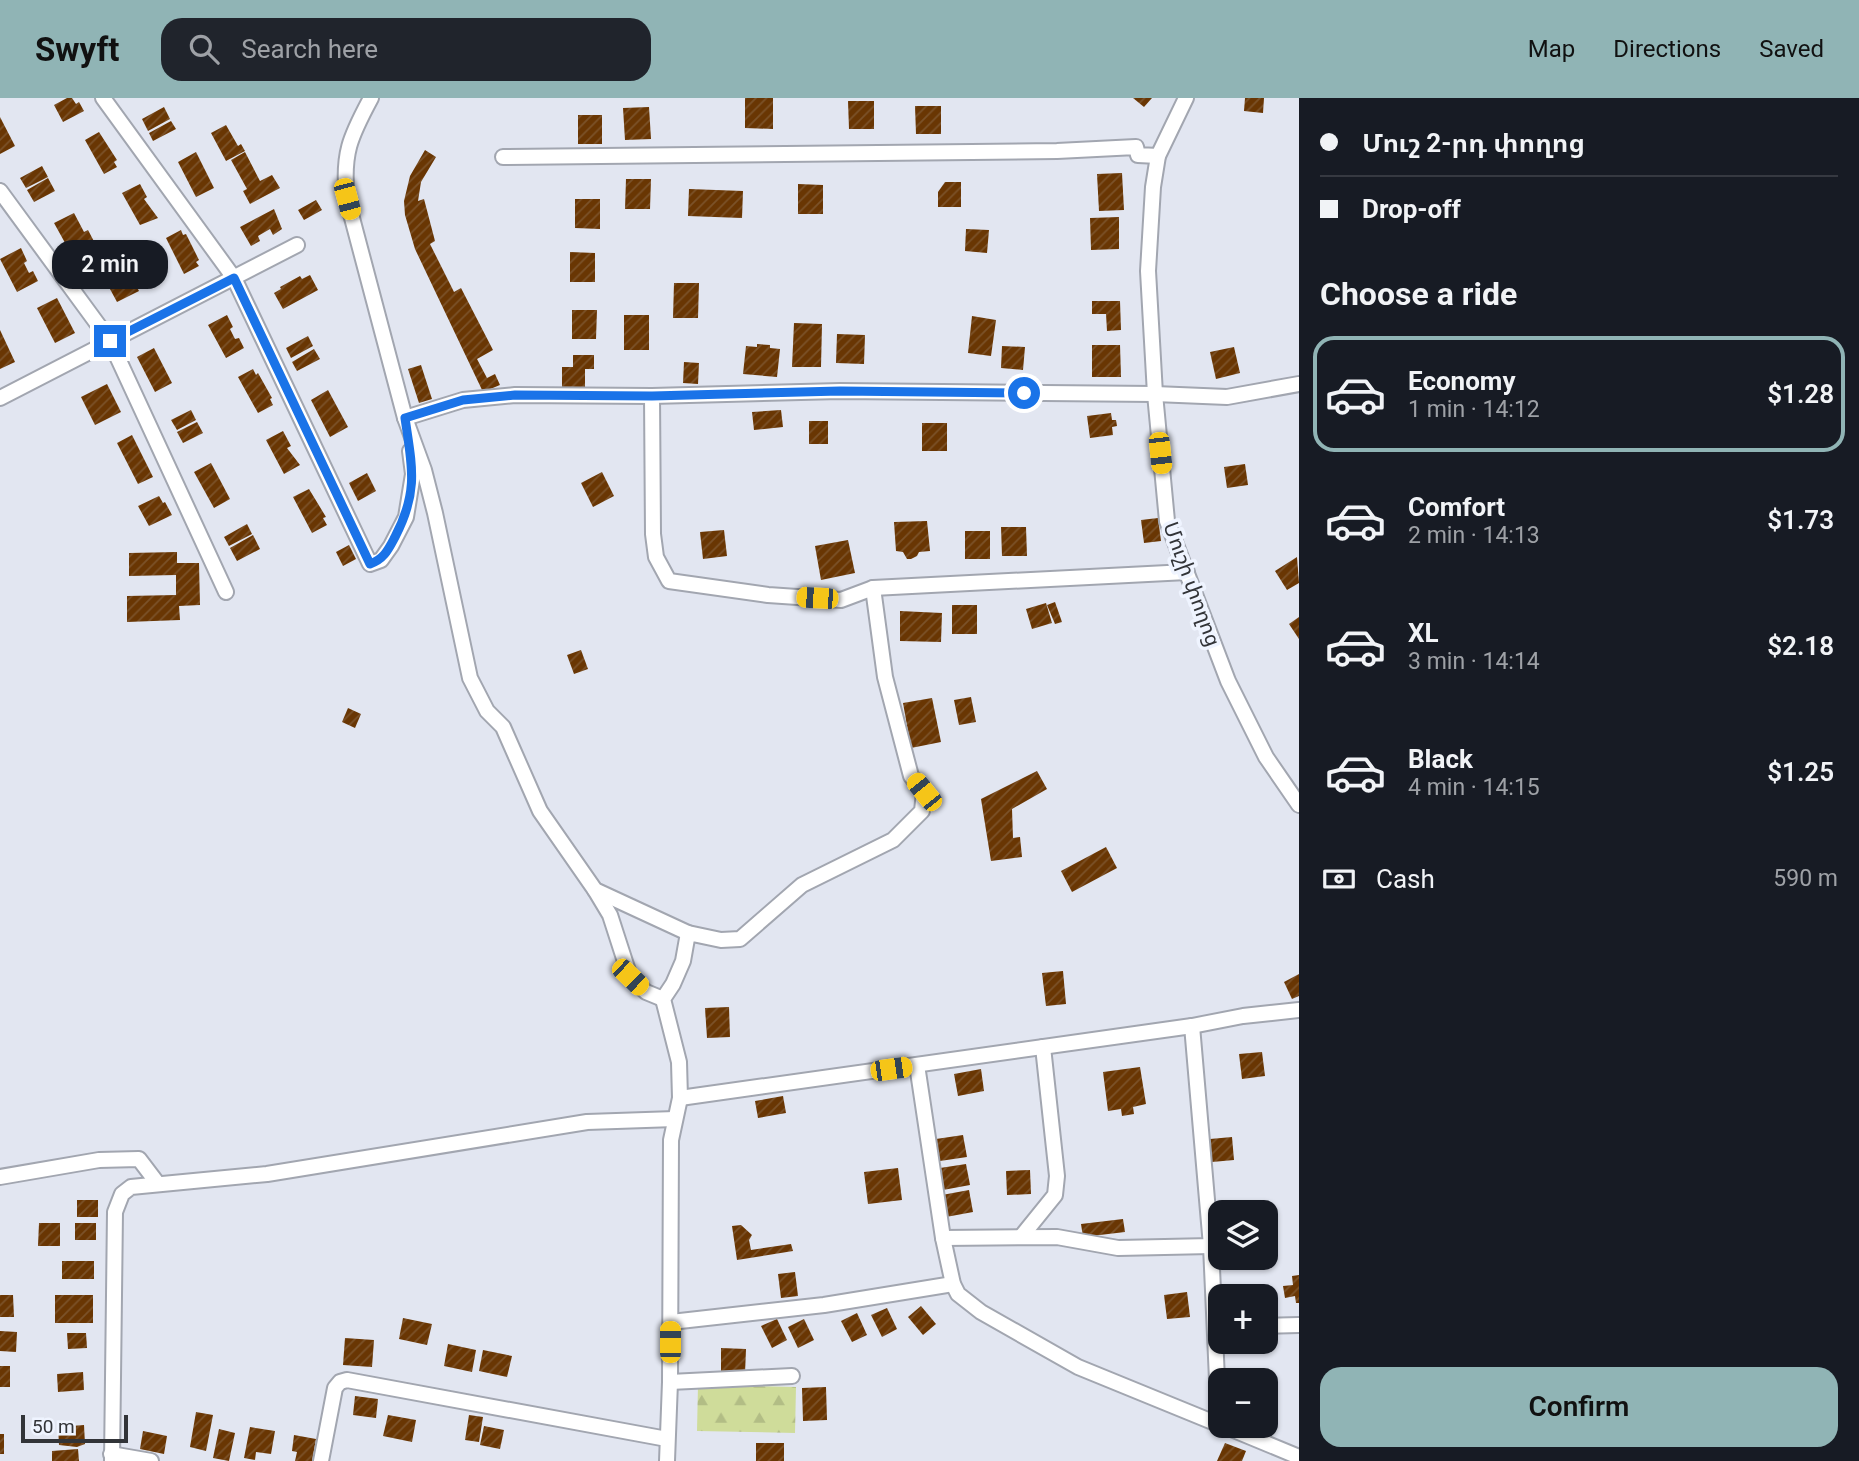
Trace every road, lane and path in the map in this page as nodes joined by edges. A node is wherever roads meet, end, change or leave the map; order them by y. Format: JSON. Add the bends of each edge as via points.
{"nodes":[{"id":1,"x":103,"y":98,"type":"edge"},
{"id":2,"x":371,"y":98,"type":"edge"},
{"id":3,"x":1186,"y":98,"type":"edge"},
{"id":4,"x":1158,"y":156,"type":"junction"},
{"id":5,"x":503,"y":157,"type":"dead end"},
{"id":6,"x":0,"y":191,"type":"edge"},
{"id":7,"x":297,"y":246,"type":"dead end"},
{"id":8,"x":234,"y":278,"type":"junction"},
{"id":9,"x":110,"y":341,"type":"junction"},
{"id":10,"x":1299,"y":384,"type":"edge"},
{"id":11,"x":1155,"y":394,"type":"junction"},
{"id":12,"x":652,"y":396,"type":"junction"},
{"id":13,"x":0,"y":398,"type":"edge"},
{"id":14,"x":405,"y":418,"type":"junction"},
{"id":15,"x":1187,"y":572,"type":"junction"},
{"id":16,"x":873,"y":588,"type":"junction"},
{"id":17,"x":226,"y":592,"type":"dead end"},
{"id":18,"x":1299,"y":805,"type":"edge"},
{"id":19,"x":595,"y":890,"type":"junction"},
{"id":20,"x":688,"y":933,"type":"junction"},
{"id":21,"x":663,"y":999,"type":"junction"},
{"id":22,"x":1299,"y":1010,"type":"edge"},
{"id":23,"x":1192,"y":1026,"type":"junction"},
{"id":24,"x":1043,"y":1047,"type":"junction"},
{"id":25,"x":917,"y":1065,"type":"junction"},
{"id":26,"x":680,"y":1098,"type":"junction"},
{"id":27,"x":675,"y":1119,"type":"junction"},
{"id":28,"x":0,"y":1177,"type":"edge"},
{"id":29,"x":158,"y":1184,"type":"junction"},
{"id":30,"x":1208,"y":1211,"type":"edge"},
{"id":31,"x":1021,"y":1237,"type":"junction"},
{"id":32,"x":943,"y":1238,"type":"junction"},
{"id":33,"x":1208,"y":1246,"type":"edge"},
{"id":34,"x":953,"y":1283,"type":"junction"},
{"id":35,"x":670,"y":1322,"type":"junction"},
{"id":36,"x":1299,"y":1325,"type":"edge"},
{"id":37,"x":1278,"y":1326,"type":"edge"},
{"id":38,"x":792,"y":1376,"type":"dead end"},
{"id":39,"x":670,"y":1382,"type":"junction"},
{"id":40,"x":1208,"y":1420,"type":"edge"},
{"id":41,"x":667,"y":1438,"type":"junction"},
{"id":42,"x":1253,"y":1438,"type":"edge"},
{"id":43,"x":112,"y":1457,"type":"edge"},
{"id":44,"x":1299,"y":1457,"type":"edge"},
{"id":45,"x":151,"y":1461,"type":"edge"},
{"id":46,"x":321,"y":1461,"type":"edge"},
{"id":47,"x":667,"y":1461,"type":"edge"}],
"edges":[{"from":1,"to":8,"type":"street"},
{"from":2,"to":14,"type":"street","via":[[346,150],[344,178]]},
{"from":3,"to":4,"type":"street","name":"Մուշի փողոց"},
{"from":4,"to":5,"type":"street","via":[[1138,155],[1136,146],[1057,151]]},
{"from":4,"to":11,"type":"street","name":"Մուշի փողոց","via":[[1148,271]]},
{"from":6,"to":9,"type":"street"},
{"from":7,"to":8,"type":"street"},
{"from":8,"to":9,"type":"street"},
{"from":8,"to":14,"type":"street","via":[[370,564],[381,560],[391,546],[409,503],[413,474]]},
{"from":9,"to":13,"type":"street"},
{"from":9,"to":17,"type":"street"},
{"from":10,"to":11,"type":"street","via":[[1227,397]]},
{"from":11,"to":12,"type":"street","via":[[840,391]]},
{"from":11,"to":15,"type":"street","name":"Մուշի փողոց","via":[[1167,522]]},
{"from":12,"to":14,"type":"street","via":[[515,395],[463,400]]},
{"from":12,"to":16,"type":"street","via":[[653,534],[656,557],[669,581],[841,600]]},
{"from":14,"to":19,"type":"street","via":[[435,513],[470,678],[487,711],[503,727],[540,811]]},
{"from":15,"to":16,"type":"street"},
{"from":15,"to":18,"type":"street","name":"Մուշի փողոց","via":[[1228,681],[1266,757]]},
{"from":16,"to":20,"type":"street","via":[[886,677],[911,776],[924,792],[922,811],[894,840],[802,886],[740,939]]},
{"from":19,"to":20,"type":"street"},
{"from":19,"to":21,"type":"street","via":[[610,915],[630,977],[646,992]]},
{"from":20,"to":21,"type":"street","via":[[683,961]]},
{"from":21,"to":26,"type":"street","via":[[679,1062]]},
{"from":22,"to":23,"type":"street"},
{"from":23,"to":24,"type":"street"},
{"from":23,"to":30,"type":"street"},
{"from":24,"to":25,"type":"street"},
{"from":24,"to":31,"type":"street","via":[[1055,1195]]},
{"from":25,"to":26,"type":"street"},
{"from":25,"to":32,"type":"street"},
{"from":26,"to":27,"type":"street"},
{"from":27,"to":29,"type":"street","via":[[587,1122],[267,1174]]},
{"from":27,"to":35,"type":"street"},
{"from":28,"to":29,"type":"street","via":[[99,1160],[139,1159]]},
{"from":29,"to":43,"type":"street","via":[[131,1187],[122,1194],[115,1212]]},
{"from":31,"to":32,"type":"street"},
{"from":31,"to":33,"type":"street","via":[[1057,1237],[1118,1248]]},
{"from":32,"to":34,"type":"street"},
{"from":34,"to":35,"type":"street","via":[[824,1305]]},
{"from":34,"to":40,"type":"street","via":[[958,1294],[981,1312],[1078,1367]]},
{"from":35,"to":39,"type":"street"},
{"from":36,"to":37,"type":"street"},
{"from":38,"to":39,"type":"street"},
{"from":39,"to":41,"type":"street"},
{"from":41,"to":46,"type":"street","via":[[347,1380],[335,1388]]},
{"from":41,"to":47,"type":"street"},
{"from":42,"to":44,"type":"street"},
{"from":43,"to":45,"type":"street"}]}
